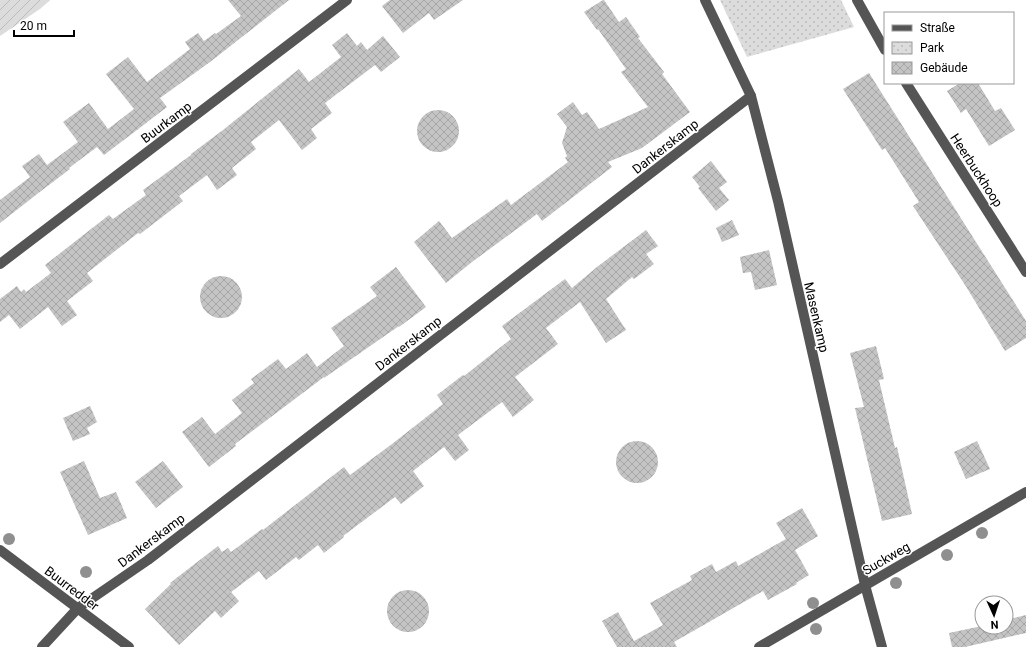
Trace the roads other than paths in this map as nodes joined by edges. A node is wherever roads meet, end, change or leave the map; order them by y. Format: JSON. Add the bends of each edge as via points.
{"nodes":[{"id":1,"x":347,"y":0,"type":"edge"},
{"id":2,"x":705,"y":0,"type":"edge"},
{"id":3,"x":857,"y":0,"type":"edge"},
{"id":4,"x":884,"y":48,"type":"edge"},
{"id":5,"x":907,"y":84,"type":"edge"},
{"id":6,"x":751,"y":96,"type":"junction"},
{"id":7,"x":0,"y":264,"type":"edge"},
{"id":8,"x":1026,"y":272,"type":"edge"},
{"id":9,"x":1026,"y":492,"type":"edge"},
{"id":10,"x":0,"y":550,"type":"edge"},
{"id":11,"x":865,"y":585,"type":"junction"},
{"id":12,"x":78,"y":608,"type":"junction"},
{"id":13,"x":42,"y":647,"type":"edge"},
{"id":14,"x":129,"y":647,"type":"edge"},
{"id":15,"x":759,"y":647,"type":"edge"},
{"id":16,"x":882,"y":647,"type":"edge"}],
"edges":[{"from":1,"to":7,"type":"street","name":"Buurkamp"},
{"from":2,"to":6,"type":"street","name":"Masenkamp"},
{"from":3,"to":4,"type":"street"},
{"from":5,"to":8,"type":"street","name":"Heerbuckhoop"},
{"from":6,"to":11,"type":"street","name":"Masenkamp","via":[[778,201]]},
{"from":6,"to":12,"type":"street","name":"Dankerskamp","via":[[148,560]]},
{"from":9,"to":11,"type":"street","name":"Suckweg"},
{"from":10,"to":12,"type":"street","name":"Buurredder"},
{"from":11,"to":15,"type":"street","name":"Suckweg"},
{"from":11,"to":16,"type":"street","name":"Masenkamp"},
{"from":12,"to":13,"type":"street","name":"Dankerskamp"},
{"from":12,"to":14,"type":"street","name":"Buurredder"}]}
